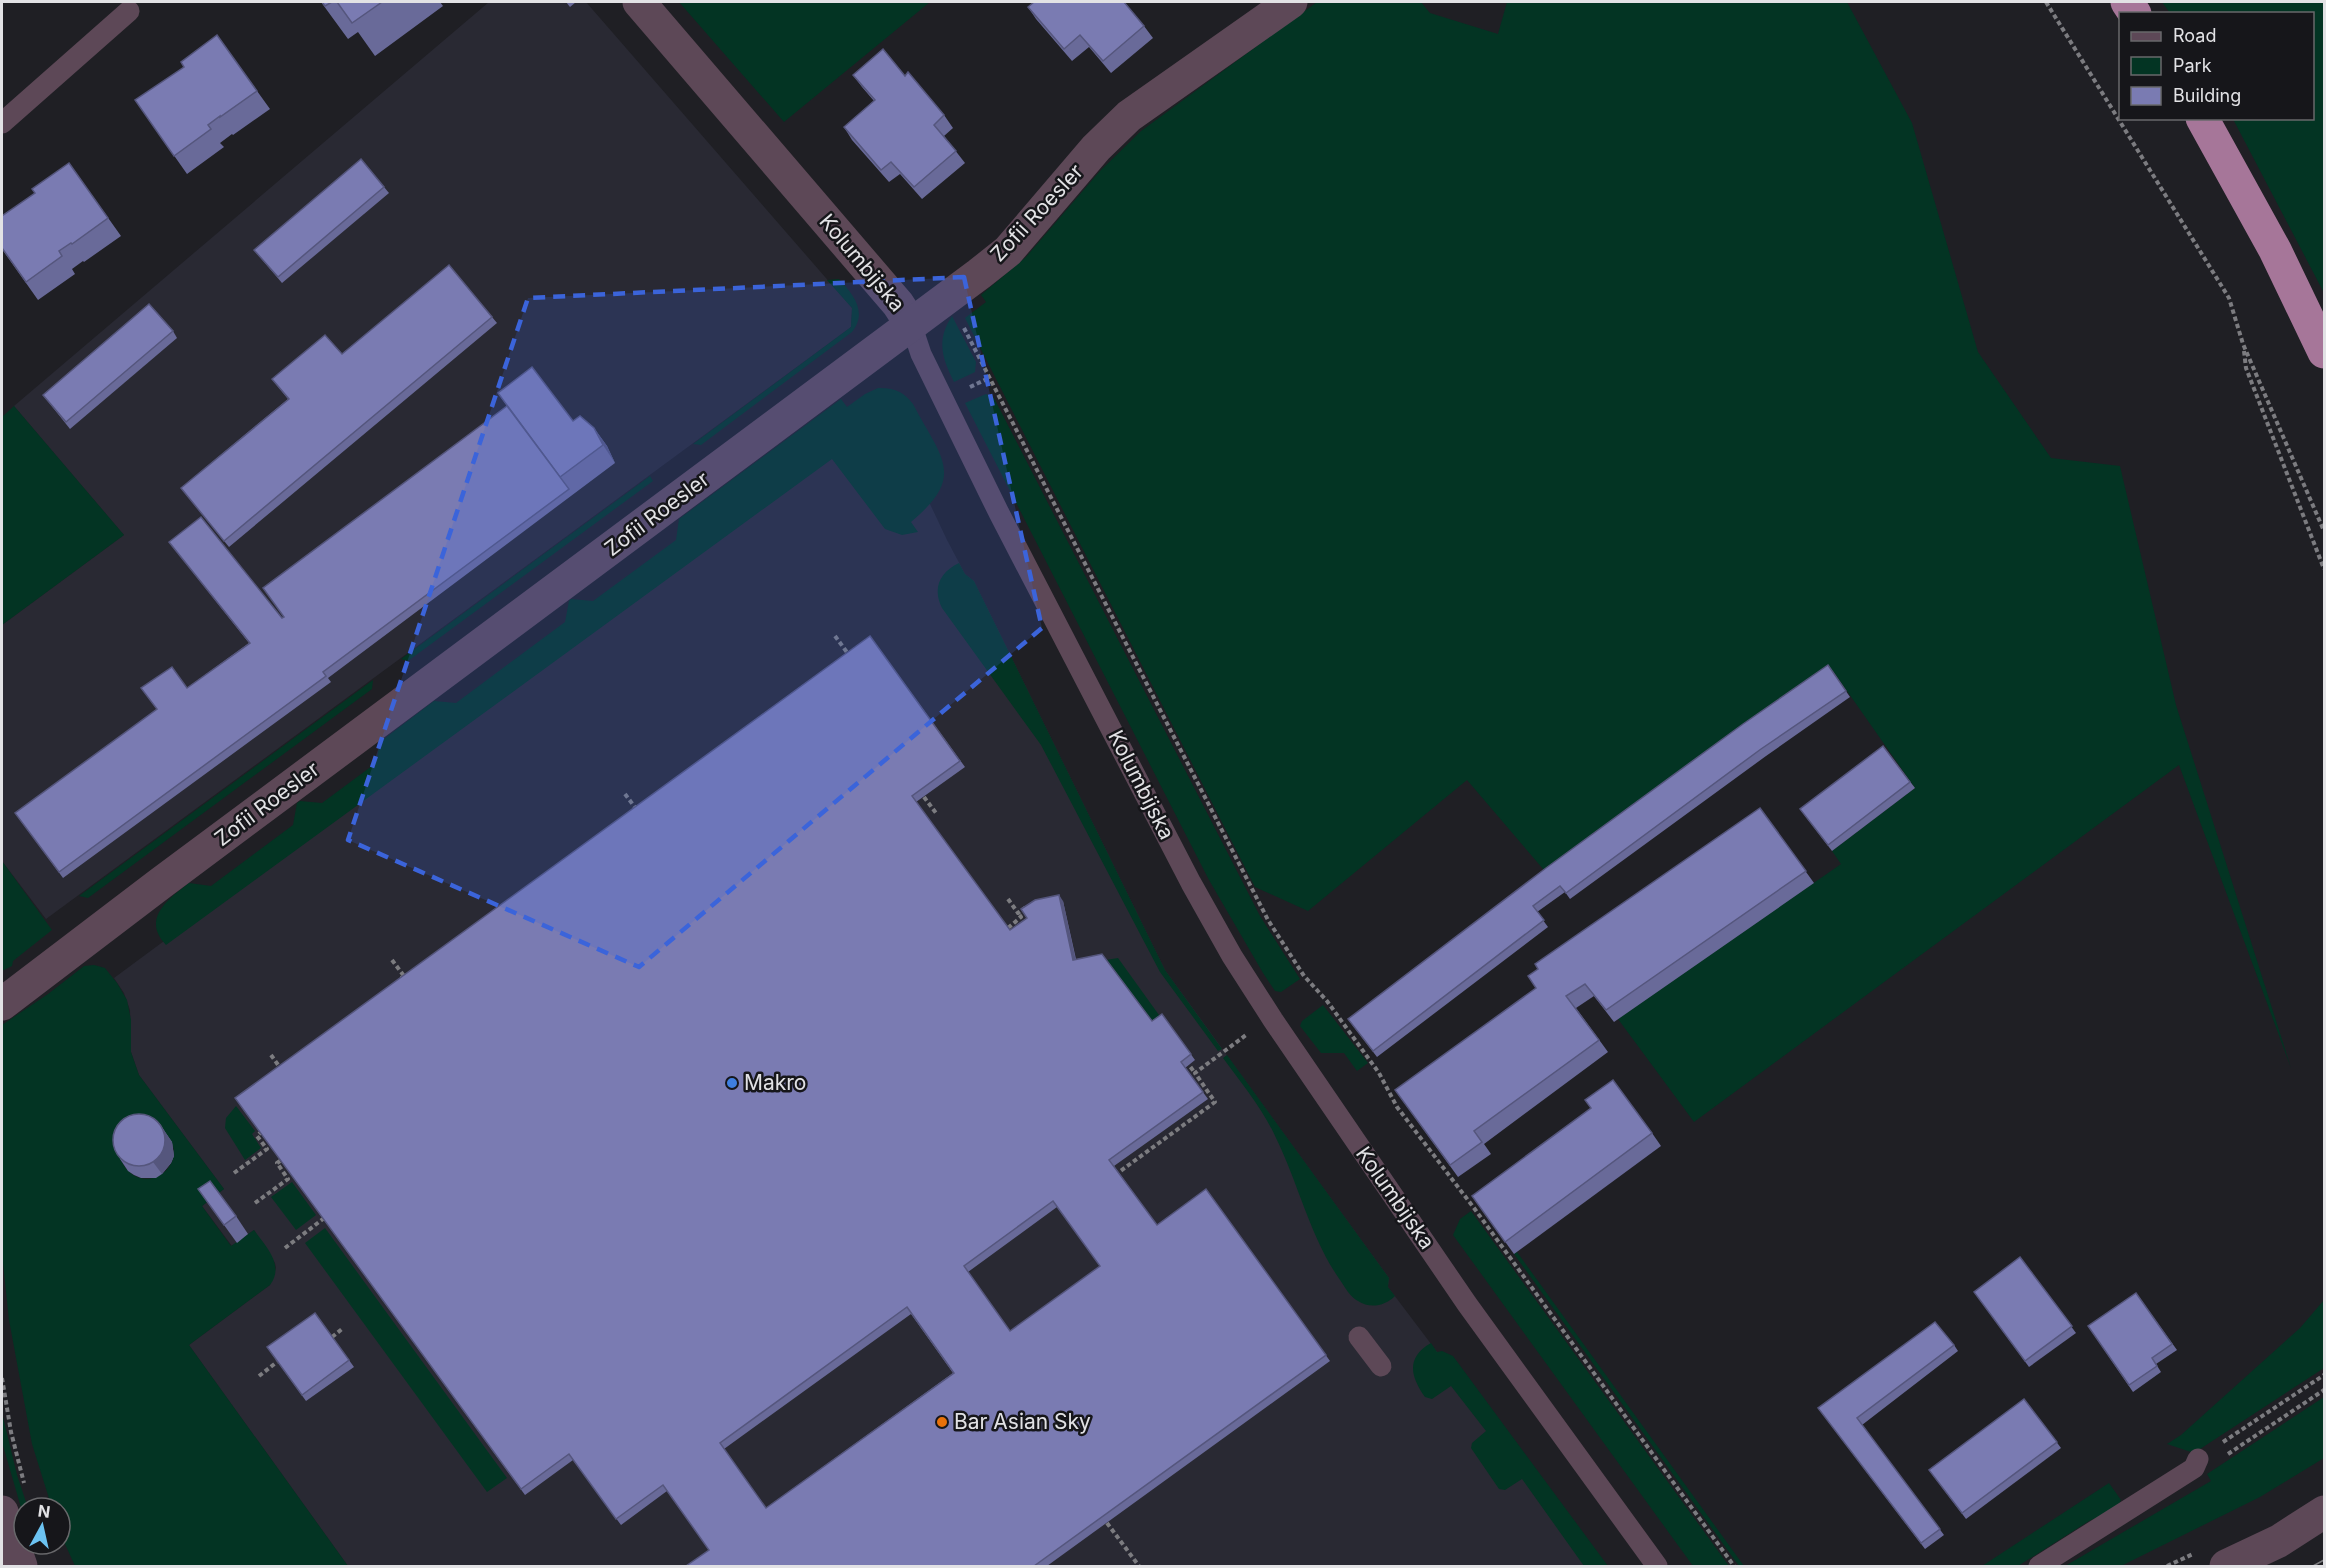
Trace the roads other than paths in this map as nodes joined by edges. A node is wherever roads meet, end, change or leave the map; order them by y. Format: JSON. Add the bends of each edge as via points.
{"nodes":[{"id":1,"x":639,"y":2,"type":"edge"},
{"id":2,"x":1291,"y":2,"type":"edge"},
{"id":3,"x":129,"y":11,"type":"dead end"},
{"id":4,"x":2203,"y":120,"type":"edge"},
{"id":5,"x":2,"y":123,"type":"edge"},
{"id":6,"x":911,"y":324,"type":"junction"},
{"id":7,"x":2325,"y":352,"type":"edge"},
{"id":8,"x":2,"y":1004,"type":"edge"},
{"id":9,"x":1359,"y":1337,"type":"dead end"},
{"id":10,"x":1381,"y":1366,"type":"dead end"},
{"id":11,"x":2196,"y":1463,"type":"road end"},
{"id":12,"x":2,"y":1512,"type":"edge"},
{"id":13,"x":2325,"y":1512,"type":"edge"},
{"id":14,"x":21,"y":1566,"type":"edge"},
{"id":15,"x":1657,"y":1566,"type":"edge"},
{"id":16,"x":2039,"y":1566,"type":"edge"},
{"id":17,"x":2226,"y":1566,"type":"edge"}],
"edges":[{"from":1,"to":6,"type":"street","name":"Kolumbijska"},
{"from":2,"to":6,"type":"street","name":"Zofii Roesler","via":[[1130,116],[1096,148],[1008,251]]},
{"from":3,"to":5,"type":"lane"},
{"from":4,"to":7,"type":"highway","via":[[2275,250]]},
{"from":6,"to":8,"type":"street","name":"Zofii Roesler"},
{"from":6,"to":15,"type":"lane","name":"Kolumbijska","via":[[921,354],[999,513],[1232,956],[1467,1304]]},
{"from":9,"to":10,"type":"lane"},
{"from":11,"to":16,"type":"lane"},
{"from":12,"to":14,"type":"street"},
{"from":13,"to":17,"type":"street","via":[[2279,1541]]}]}
